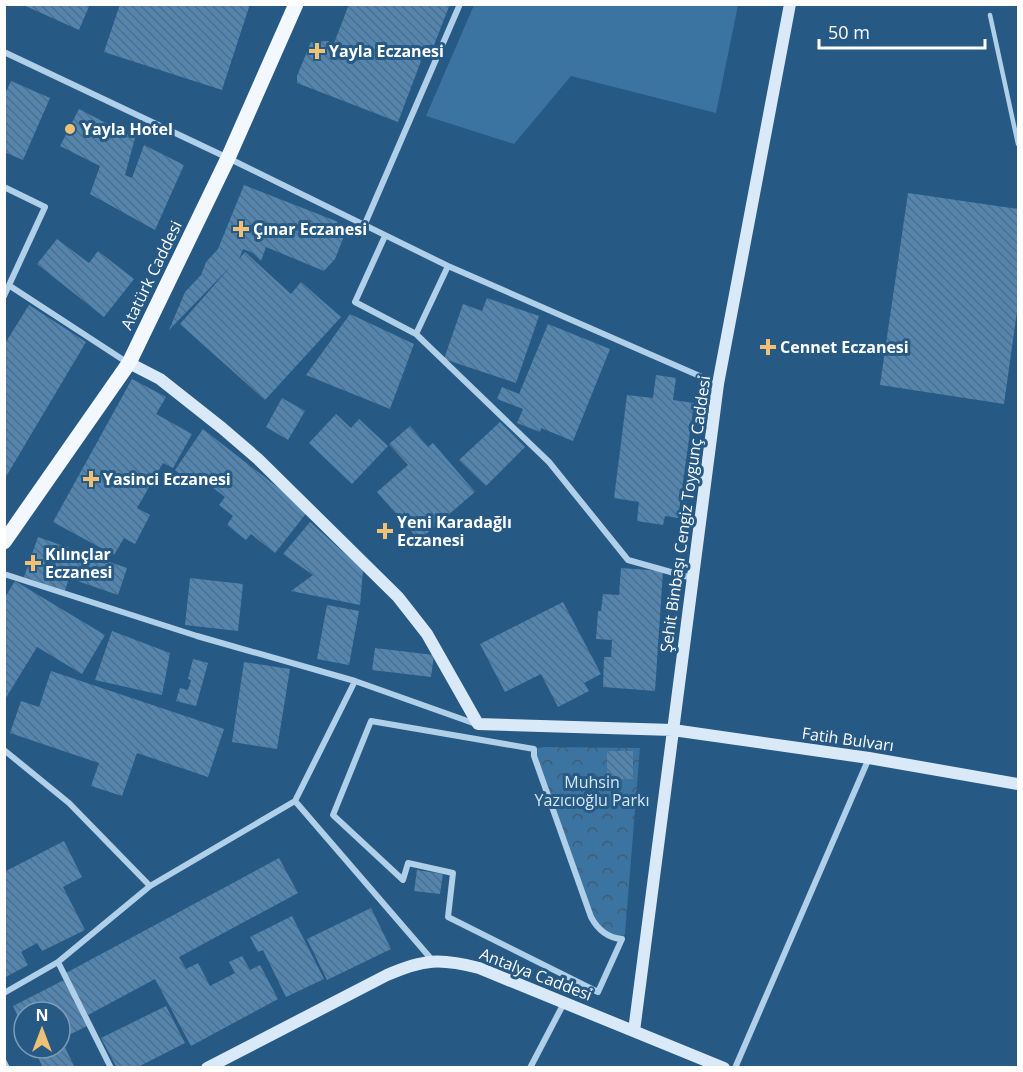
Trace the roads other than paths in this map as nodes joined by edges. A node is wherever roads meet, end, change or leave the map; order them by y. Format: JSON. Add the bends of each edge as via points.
{"nodes":[{"id":1,"x":296,"y":4,"type":"edge"},
{"id":2,"x":460,"y":4,"type":"edge"},
{"id":3,"x":790,"y":4,"type":"edge"},
{"id":4,"x":990,"y":15,"type":"dead end"},
{"id":5,"x":4,"y":52,"type":"edge"},
{"id":6,"x":1018,"y":144,"type":"edge"},
{"id":7,"x":228,"y":158,"type":"junction"},
{"id":8,"x":4,"y":187,"type":"edge"},
{"id":9,"x":364,"y":226,"type":"junction"},
{"id":10,"x":384,"y":236,"type":"junction"},
{"id":11,"x":448,"y":266,"type":"junction"},
{"id":12,"x":10,"y":286,"type":"junction"},
{"id":13,"x":4,"y":296,"type":"edge"},
{"id":14,"x":416,"y":334,"type":"junction"},
{"id":15,"x":129,"y":363,"type":"junction"},
{"id":16,"x":718,"y":384,"type":"junction"},
{"id":17,"x":4,"y":542,"type":"edge"},
{"id":18,"x":4,"y":574,"type":"edge"},
{"id":19,"x":692,"y":578,"type":"junction"},
{"id":20,"x":355,"y":681,"type":"junction"},
{"id":21,"x":371,"y":721,"type":"joint"},
{"id":22,"x":478,"y":724,"type":"junction"},
{"id":23,"x":673,"y":730,"type":"junction"},
{"id":24,"x":4,"y":750,"type":"edge"},
{"id":25,"x":869,"y":758,"type":"junction"},
{"id":26,"x":1018,"y":784,"type":"edge"},
{"id":27,"x":295,"y":801,"type":"junction"},
{"id":28,"x":150,"y":886,"type":"junction"},
{"id":29,"x":433,"y":961,"type":"junction"},
{"id":30,"x":58,"y":962,"type":"junction"},
{"id":31,"x":4,"y":993,"type":"edge"},
{"id":32,"x":564,"y":1003,"type":"junction"},
{"id":33,"x":634,"y":1031,"type":"junction"},
{"id":34,"x":4,"y":1062,"type":"edge"},
{"id":35,"x":8,"y":1068,"type":"edge"},
{"id":36,"x":111,"y":1068,"type":"edge"},
{"id":37,"x":207,"y":1068,"type":"edge"},
{"id":38,"x":530,"y":1068,"type":"edge"},
{"id":39,"x":724,"y":1068,"type":"edge"},
{"id":40,"x":735,"y":1068,"type":"edge"}],
"edges":[{"from":1,"to":7,"type":"main road","name":"Atatürk Caddesi"},
{"from":2,"to":9,"type":"street"},
{"from":3,"to":16,"type":"main road","name":"Şehit Binbaşı Cengiz Toygunç Caddesi"},
{"from":4,"to":6,"type":"lane"},
{"from":5,"to":7,"type":"street"},
{"from":7,"to":9,"type":"street"},
{"from":7,"to":15,"type":"main road","name":"Atatürk Caddesi"},
{"from":8,"to":12,"type":"street","via":[[45,207]]},
{"from":9,"to":10,"type":"street"},
{"from":10,"to":11,"type":"street"},
{"from":10,"to":14,"type":"street","via":[[355,302]]},
{"from":11,"to":14,"type":"street"},
{"from":11,"to":16,"type":"street"},
{"from":12,"to":13,"type":"street"},
{"from":12,"to":15,"type":"street"},
{"from":14,"to":19,"type":"street","via":[[549,462],[628,560]]},
{"from":15,"to":17,"type":"main road","name":"Atatürk Caddesi"},
{"from":15,"to":22,"type":"main road","via":[[160,380],[258,459],[398,597],[427,634]]},
{"from":16,"to":19,"type":"main road","name":"Şehit Binbaşı Cengiz Toygunç Caddesi"},
{"from":18,"to":20,"type":"street","via":[[197,636]]},
{"from":19,"to":23,"type":"main road","name":"Şehit Binbaşı Cengiz Toygunç Caddesi"},
{"from":20,"to":22,"type":"street"},
{"from":20,"to":27,"type":"street"},
{"from":21,"to":21,"type":"street","via":[[333,815],[403,880],[408,863],[453,873],[448,917],[598,992],[622,939],[608,936],[591,917],[534,749]]},
{"from":22,"to":23,"type":"main road","name":"Fatih Bulvarı"},
{"from":23,"to":25,"type":"main road","name":"Fatih Bulvarı"},
{"from":23,"to":33,"type":"main road","name":"Şehit Binbaşı Cengiz Toygunç Caddesi"},
{"from":24,"to":28,"type":"street","via":[[69,803]]},
{"from":25,"to":26,"type":"main road","name":"Fatih Bulvarı"},
{"from":25,"to":40,"type":"street"},
{"from":27,"to":28,"type":"street"},
{"from":27,"to":29,"type":"street"},
{"from":28,"to":30,"type":"street"},
{"from":29,"to":32,"type":"main road","name":"Antalya Caddesi","via":[[479,968]]},
{"from":29,"to":37,"type":"main road","name":"Antalya Caddesi","via":[[411,964],[387,975]]},
{"from":30,"to":31,"type":"street"},
{"from":30,"to":36,"type":"street"},
{"from":32,"to":33,"type":"main road","name":"Antalya Caddesi"},
{"from":32,"to":38,"type":"street"},
{"from":33,"to":39,"type":"main road","name":"Antalya Caddesi"},
{"from":34,"to":35,"type":"street"}]}
